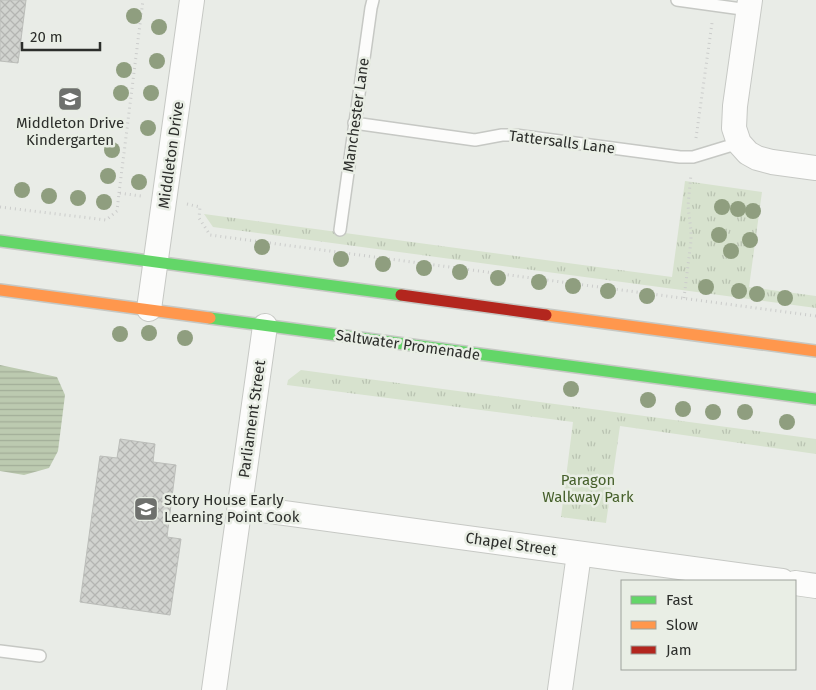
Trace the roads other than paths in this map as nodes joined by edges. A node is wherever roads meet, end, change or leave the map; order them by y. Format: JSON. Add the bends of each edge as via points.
{"nodes":[{"id":1,"x":192,"y":0,"type":"edge"},
{"id":2,"x":373,"y":0,"type":"edge"},
{"id":3,"x":677,"y":0,"type":"edge"},
{"id":4,"x":749,"y":5,"type":"edge"},
{"id":5,"x":354,"y":123,"type":"junction"},
{"id":6,"x":739,"y":142,"type":"junction"},
{"id":7,"x":816,"y":168,"type":"edge"},
{"id":8,"x":340,"y":230,"type":"dead end"},
{"id":9,"x":0,"y":242,"type":"edge"},
{"id":10,"x":155,"y":262,"type":"junction"},
{"id":11,"x":0,"y":290,"type":"edge"},
{"id":12,"x":149,"y":309,"type":"junction"},
{"id":13,"x":265,"y":326,"type":"junction"},
{"id":14,"x":816,"y":351,"type":"edge"},
{"id":15,"x":816,"y":399,"type":"edge"},
{"id":16,"x":240,"y":507,"type":"junction"},
{"id":17,"x":579,"y":554,"type":"junction"},
{"id":18,"x":774,"y":580,"type":"edge"},
{"id":19,"x":796,"y":583,"type":"edge"},
{"id":20,"x":816,"y":586,"type":"edge"},
{"id":21,"x":0,"y":651,"type":"edge"},
{"id":22,"x":40,"y":656,"type":"dead end"},
{"id":23,"x":214,"y":690,"type":"edge"},
{"id":24,"x":560,"y":690,"type":"edge"}],
"edges":[{"from":1,"to":10,"type":"street","name":"Middleton Drive"},
{"from":2,"to":5,"type":"lane","name":"Manchester Lane"},
{"from":3,"to":4,"type":"lane"},
{"from":4,"to":6,"type":"street","via":[[735,106],[734,128]]},
{"from":5,"to":6,"type":"lane","name":"Tattersalls Lane","via":[[475,140],[515,135],[680,157],[693,157]]},
{"from":5,"to":8,"type":"lane","name":"Manchester Lane"},
{"from":6,"to":7,"type":"street","via":[[757,158]]},
{"from":9,"to":10,"type":"street"},
{"from":10,"to":12,"type":"street","name":"Middleton Drive"},
{"from":10,"to":14,"type":"street"},
{"from":11,"to":12,"type":"street","name":"Saltwater Promenade"},
{"from":12,"to":13,"type":"street","name":"Saltwater Promenade"},
{"from":13,"to":15,"type":"street","name":"Saltwater Promenade"},
{"from":13,"to":16,"type":"street","name":"Parliament Street"},
{"from":16,"to":17,"type":"street","name":"Chapel Street"},
{"from":16,"to":23,"type":"street","name":"Parliament Street"},
{"from":17,"to":18,"type":"street","name":"Chapel Street"},
{"from":17,"to":24,"type":"street"},
{"from":19,"to":20,"type":"street"},
{"from":21,"to":22,"type":"lane"}]}
